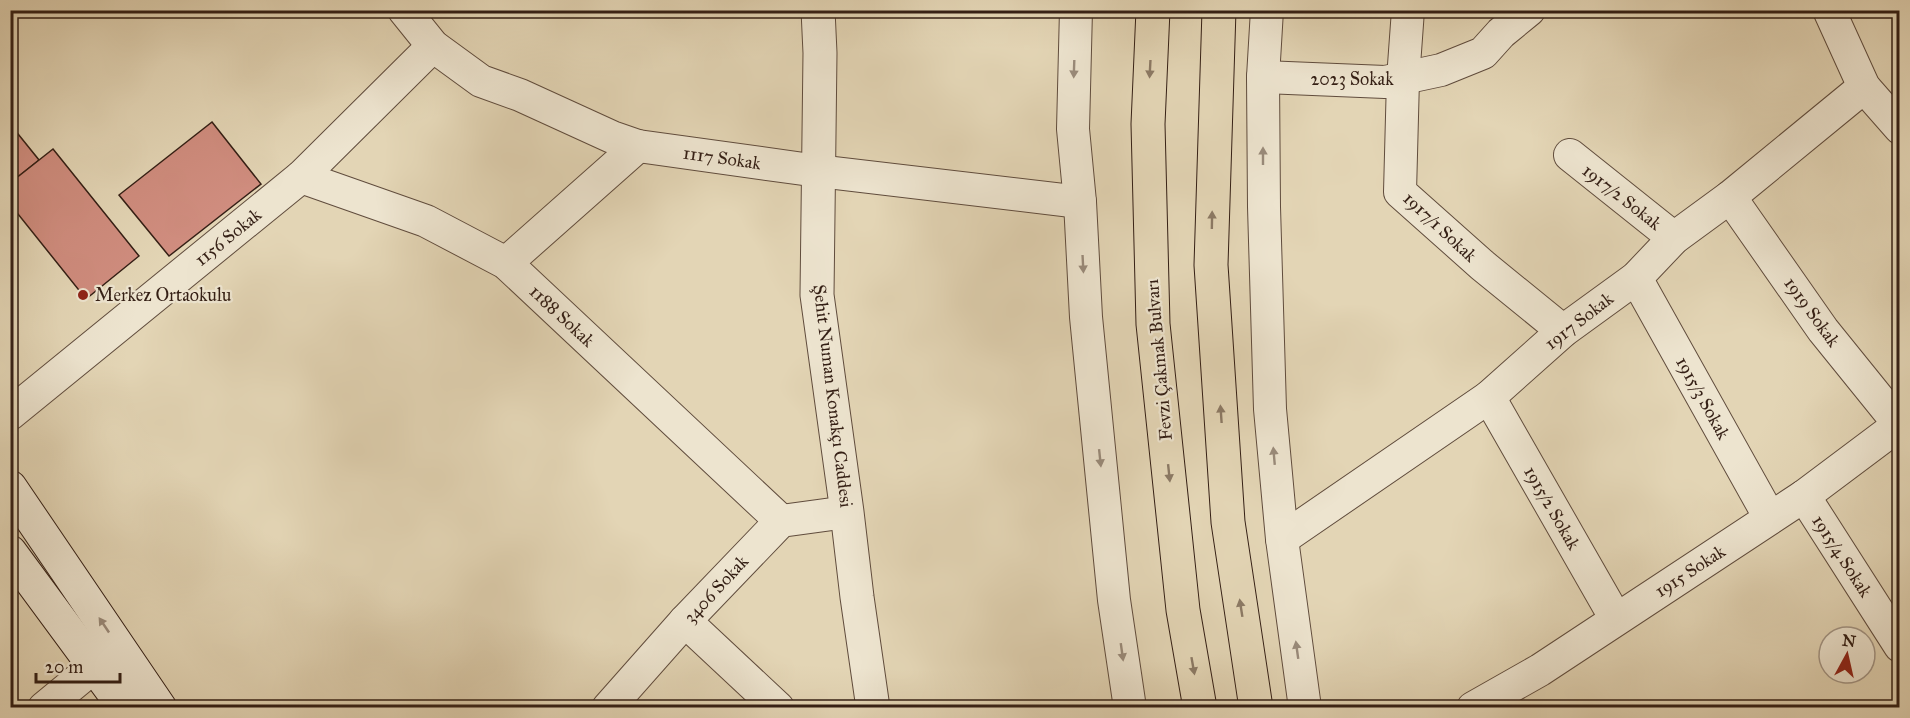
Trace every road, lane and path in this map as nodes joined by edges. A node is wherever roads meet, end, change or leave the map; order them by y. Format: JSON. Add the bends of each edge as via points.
{"nodes":[{"id":1,"x":404,"y":10,"type":"edge"},
{"id":2,"x":818,"y":10,"type":"edge"},
{"id":3,"x":1076,"y":10,"type":"edge"},
{"id":4,"x":1153,"y":10,"type":"edge"},
{"id":5,"x":1219,"y":10,"type":"edge"},
{"id":6,"x":1267,"y":10,"type":"edge"},
{"id":7,"x":1408,"y":10,"type":"edge"},
{"id":8,"x":1529,"y":10,"type":"edge"},
{"id":9,"x":1829,"y":10,"type":"edge"},
{"id":10,"x":433,"y":46,"type":"junction"},
{"id":11,"x":1263,"y":77,"type":"junction"},
{"id":12,"x":1402,"y":79,"type":"junction"},
{"id":13,"x":1864,"y":87,"type":"junction"},
{"id":14,"x":1899,"y":128,"type":"edge"},
{"id":15,"x":638,"y":146,"type":"junction"},
{"id":16,"x":1570,"y":155,"type":"dead end"},
{"id":17,"x":818,"y":171,"type":"junction"},
{"id":18,"x":301,"y":177,"type":"junction"},
{"id":19,"x":1730,"y":197,"type":"junction"},
{"id":20,"x":1080,"y":202,"type":"junction"},
{"id":21,"x":1674,"y":238,"type":"junction"},
{"id":22,"x":506,"y":264,"type":"junction"},
{"id":23,"x":1636,"y":278,"type":"junction"},
{"id":24,"x":1563,"y":331,"type":"junction"},
{"id":25,"x":1489,"y":397,"type":"junction"},
{"id":26,"x":10,"y":414,"type":"edge"},
{"id":27,"x":1899,"y":424,"type":"edge"},
{"id":28,"x":10,"y":487,"type":"edge"},
{"id":29,"x":1804,"y":496,"type":"junction"},
{"id":30,"x":848,"y":512,"type":"junction"},
{"id":31,"x":1770,"y":518,"type":"junction"},
{"id":32,"x":781,"y":521,"type":"junction"},
{"id":33,"x":1282,"y":539,"type":"junction"},
{"id":34,"x":10,"y":552,"type":"edge"},
{"id":35,"x":1616,"y":619,"type":"junction"},
{"id":36,"x":685,"y":621,"type":"junction"},
{"id":37,"x":1899,"y":646,"type":"edge"},
{"id":38,"x":95,"y":666,"type":"junction"},
{"id":39,"x":1489,"y":704,"type":"edge"},
{"id":40,"x":44,"y":708,"type":"edge"},
{"id":41,"x":125,"y":708,"type":"edge"},
{"id":42,"x":160,"y":708,"type":"edge"},
{"id":43,"x":608,"y":708,"type":"edge"},
{"id":44,"x":778,"y":708,"type":"edge"},
{"id":45,"x":873,"y":708,"type":"edge"},
{"id":46,"x":1130,"y":708,"type":"edge"},
{"id":47,"x":1200,"y":708,"type":"edge"},
{"id":48,"x":1256,"y":708,"type":"edge"},
{"id":49,"x":1305,"y":708,"type":"edge"}],
"edges":[{"from":1,"to":10,"type":"street","name":"1117 Sokak"},
{"from":2,"to":17,"type":"street","name":"Şehit Numan Konakçı Caddesi"},
{"from":3,"to":20,"type":"street","one_way":true,"via":[[1073,129]]},
{"from":4,"to":47,"type":"main road","name":"Fevzi Çakmak Bulvarı","one_way":true,"via":[[1148,124],[1153,324],[1183,610]]},
{"from":48,"to":5,"type":"main road","one_way":true,"via":[[1228,522],[1211,265]]},
{"from":6,"to":11,"type":"street"},
{"from":7,"to":12,"type":"street","name":"1917/1 Sokak"},
{"from":8,"to":12,"type":"street","name":"2023 Sokak","via":[[1483,52],[1441,70]]},
{"from":9,"to":13,"type":"street"},
{"from":10,"to":15,"type":"street","name":"1117 Sokak","via":[[481,81]]},
{"from":10,"to":18,"type":"street","name":"1156 Sokak"},
{"from":11,"to":12,"type":"street","name":"2023 Sokak","via":[[1385,82]]},
{"from":33,"to":11,"type":"street","one_way":true,"via":[[1270,409]]},
{"from":12,"to":24,"type":"street","name":"1917/1 Sokak","via":[[1400,192]]},
{"from":13,"to":14,"type":"street"},
{"from":13,"to":19,"type":"street","name":"1917 Sokak"},
{"from":15,"to":17,"type":"street","name":"1117 Sokak"},
{"from":15,"to":22,"type":"street"},
{"from":16,"to":21,"type":"street","name":"1917/2 Sokak"},
{"from":17,"to":20,"type":"street","name":"1117 Sokak"},
{"from":17,"to":30,"type":"street","name":"Şehit Numan Konakçı Caddesi","via":[[817,295]]},
{"from":18,"to":22,"type":"street","name":"1188 Sokak","via":[[426,220]]},
{"from":18,"to":26,"type":"street","name":"1156 Sokak"},
{"from":19,"to":21,"type":"street","name":"1917 Sokak"},
{"from":19,"to":27,"type":"street","name":"1919 Sokak","via":[[1823,330]]},
{"from":20,"to":46,"type":"street","one_way":true,"via":[[1086,317],[1114,600]]},
{"from":21,"to":23,"type":"street","name":"1917 Sokak"},
{"from":22,"to":32,"type":"street","name":"1188 Sokak"},
{"from":23,"to":24,"type":"street","name":"1917 Sokak"},
{"from":23,"to":31,"type":"street","name":"1915/3 Sokak"},
{"from":24,"to":25,"type":"street","name":"1917 Sokak"},
{"from":25,"to":33,"type":"street","name":"1917 Sokak"},
{"from":25,"to":35,"type":"street","name":"1915/2 Sokak"},
{"from":27,"to":29,"type":"street","name":"1915 Sokak"},
{"from":42,"to":28,"type":"street","one_way":true},
{"from":29,"to":31,"type":"street","name":"1915 Sokak"},
{"from":29,"to":37,"type":"street","name":"1915/4 Sokak"},
{"from":30,"to":32,"type":"street"},
{"from":30,"to":45,"type":"street","name":"Şehit Numan Konakçı Caddesi"},
{"from":31,"to":35,"type":"street","name":"1915 Sokak"},
{"from":32,"to":36,"type":"street","name":"3406 Sokak"},
{"from":49,"to":33,"type":"street","one_way":true},
{"from":34,"to":38,"type":"street"},
{"from":35,"to":39,"type":"street","name":"1915 Sokak"},
{"from":36,"to":43,"type":"street","name":"3406 Sokak"},
{"from":36,"to":44,"type":"street"},
{"from":38,"to":40,"type":"street"},
{"from":38,"to":41,"type":"street"}]}
